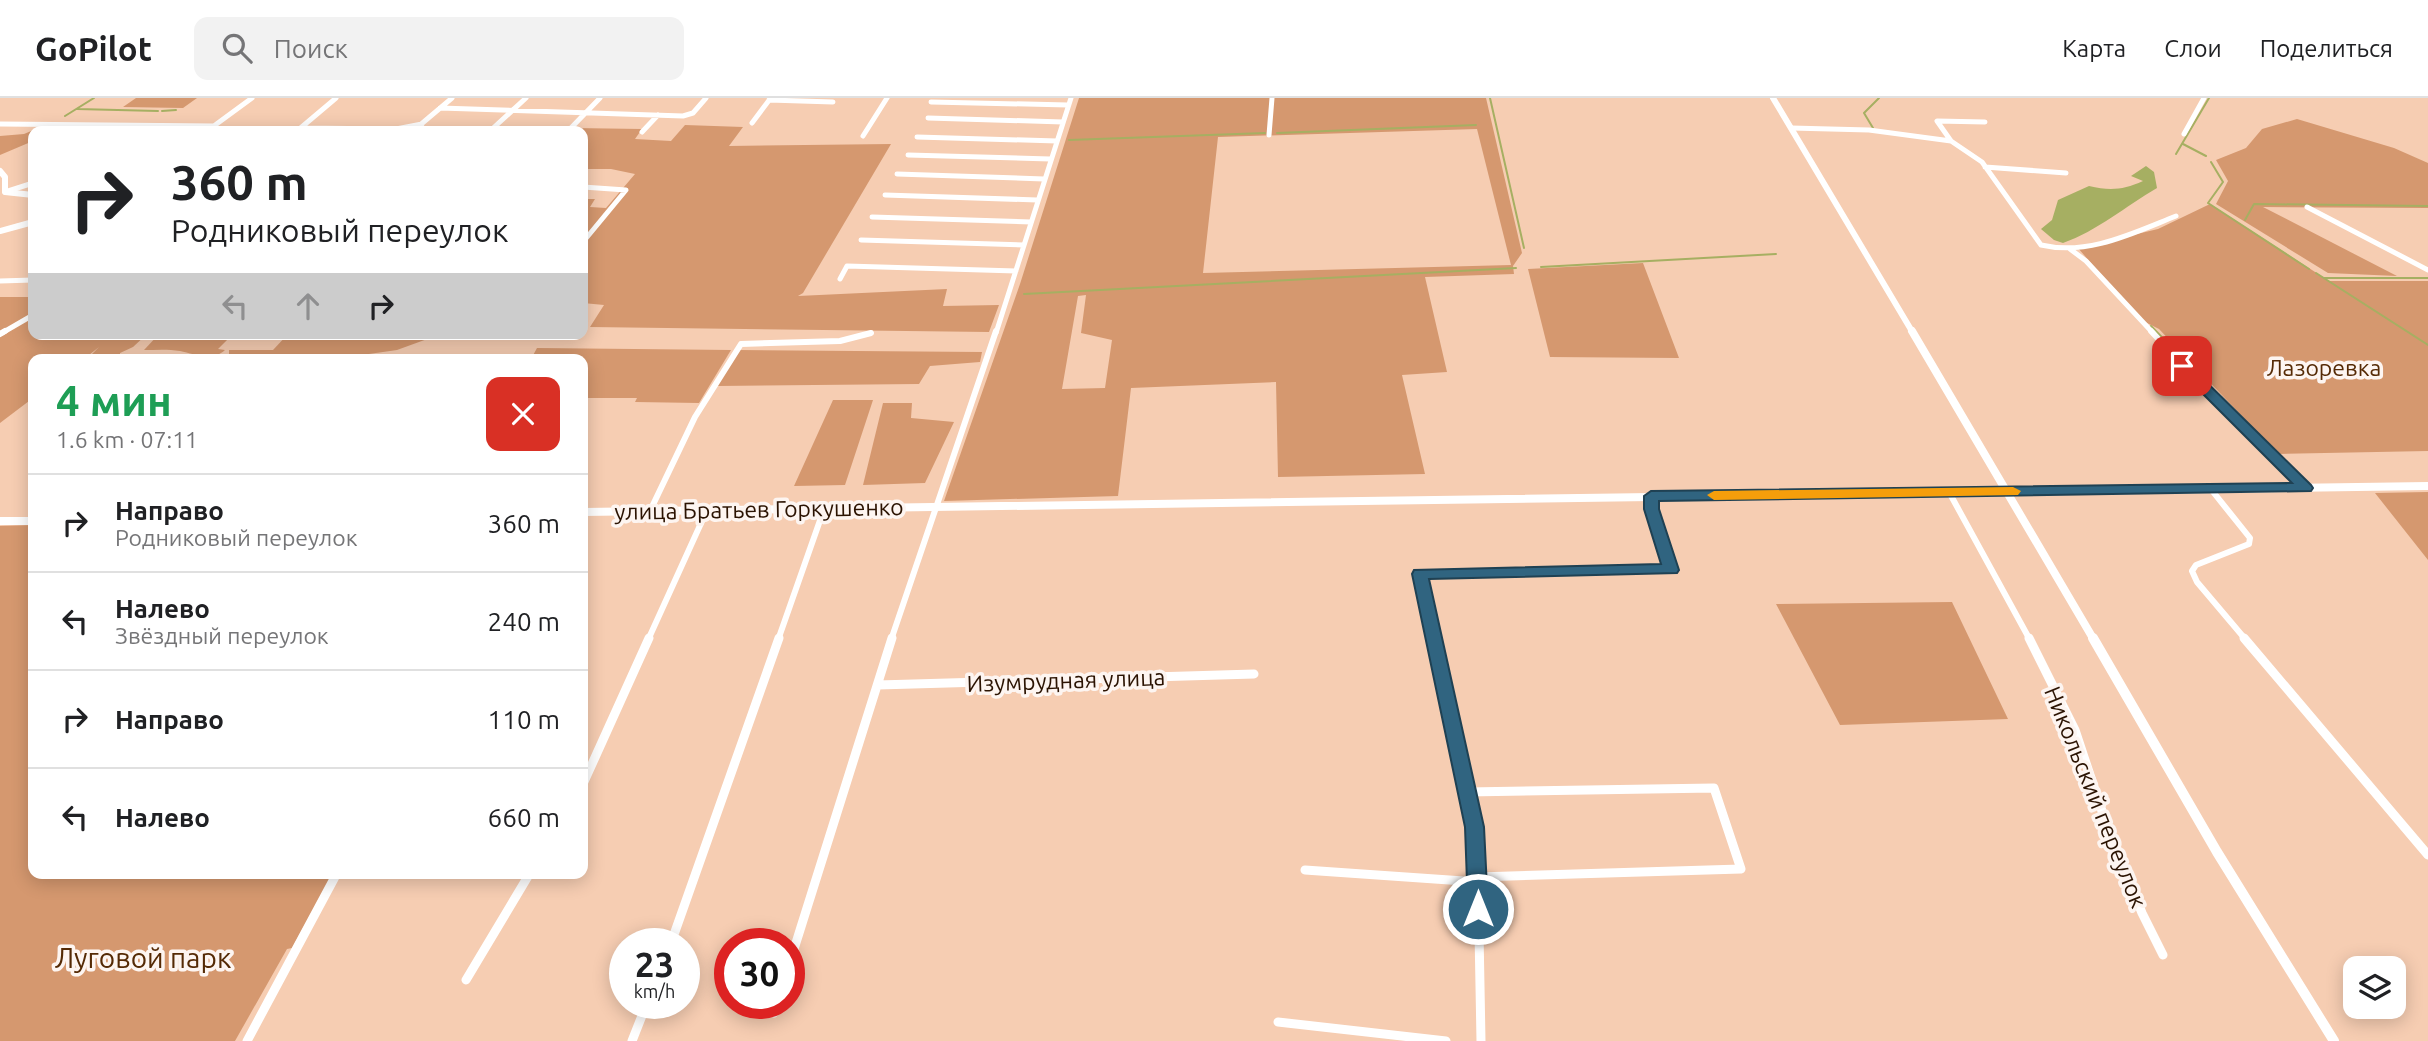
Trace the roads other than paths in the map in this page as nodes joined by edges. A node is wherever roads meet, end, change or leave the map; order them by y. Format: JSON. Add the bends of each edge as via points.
{"nodes":[{"id":1,"x":252,"y":98,"type":"edge"},
{"id":2,"x":336,"y":98,"type":"edge"},
{"id":3,"x":452,"y":98,"type":"edge"},
{"id":4,"x":526,"y":98,"type":"edge"},
{"id":5,"x":600,"y":98,"type":"edge"},
{"id":6,"x":706,"y":98,"type":"edge"},
{"id":7,"x":887,"y":98,"type":"edge"},
{"id":8,"x":1071,"y":98,"type":"edge"},
{"id":9,"x":1272,"y":98,"type":"edge"},
{"id":10,"x":1773,"y":98,"type":"edge"},
{"id":11,"x":2204,"y":98,"type":"edge"},
{"id":12,"x":770,"y":99,"type":"edge"},
{"id":13,"x":833,"y":102,"type":"dead end"},
{"id":14,"x":931,"y":102,"type":"dead end"},
{"id":15,"x":1068,"y":105,"type":"junction"},
{"id":16,"x":440,"y":108,"type":"junction"},
{"id":17,"x":514,"y":110,"type":"junction"},
{"id":18,"x":586,"y":113,"type":"junction"},
{"id":19,"x":657,"y":115,"type":"junction"},
{"id":20,"x":928,"y":118,"type":"dead end"},
{"id":21,"x":1063,"y":122,"type":"junction"},
{"id":22,"x":1985,"y":122,"type":"dead end"},
{"id":23,"x":752,"y":123,"type":"dead end"},
{"id":24,"x":0,"y":124,"type":"edge"},
{"id":25,"x":422,"y":124,"type":"junction"},
{"id":26,"x":214,"y":126,"type":"joint"},
{"id":27,"x":303,"y":126,"type":"edge"},
{"id":28,"x":414,"y":126,"type":"edge"},
{"id":29,"x":419,"y":126,"type":"edge"},
{"id":30,"x":496,"y":126,"type":"edge"},
{"id":31,"x":573,"y":126,"type":"edge"},
{"id":32,"x":1791,"y":128,"type":"junction"},
{"id":33,"x":642,"y":132,"type":"dead end"},
{"id":34,"x":2184,"y":134,"type":"dead end"},
{"id":35,"x":1269,"y":135,"type":"dead end"},
{"id":36,"x":863,"y":136,"type":"dead end"},
{"id":37,"x":917,"y":137,"type":"dead end"},
{"id":38,"x":1056,"y":141,"type":"junction"},
{"id":39,"x":1951,"y":141,"type":"junction"},
{"id":40,"x":908,"y":155,"type":"dead end"},
{"id":41,"x":1051,"y":159,"type":"junction"},
{"id":42,"x":1985,"y":167,"type":"junction"},
{"id":43,"x":0,"y":170,"type":"edge"},
{"id":44,"x":2066,"y":173,"type":"dead end"},
{"id":45,"x":897,"y":174,"type":"dead end"},
{"id":46,"x":1044,"y":179,"type":"junction"},
{"id":47,"x":28,"y":185,"type":"edge"},
{"id":48,"x":588,"y":187,"type":"edge"},
{"id":49,"x":5,"y":192,"type":"junction"},
{"id":50,"x":28,"y":194,"type":"edge"},
{"id":51,"x":885,"y":195,"type":"dead end"},
{"id":52,"x":1037,"y":201,"type":"junction"},
{"id":53,"x":2307,"y":207,"type":"dead end"},
{"id":54,"x":2176,"y":216,"type":"dead end"},
{"id":55,"x":872,"y":217,"type":"dead end"},
{"id":56,"x":1031,"y":222,"type":"junction"},
{"id":57,"x":28,"y":223,"type":"edge"},
{"id":58,"x":0,"y":231,"type":"edge"},
{"id":59,"x":588,"y":236,"type":"edge"},
{"id":60,"x":861,"y":240,"type":"dead end"},
{"id":61,"x":1024,"y":245,"type":"junction"},
{"id":62,"x":2070,"y":249,"type":"junction"},
{"id":63,"x":2428,"y":270,"type":"edge"},
{"id":64,"x":1016,"y":271,"type":"junction"},
{"id":65,"x":840,"y":279,"type":"dead end"},
{"id":66,"x":28,"y":280,"type":"edge"},
{"id":67,"x":0,"y":281,"type":"edge"},
{"id":68,"x":28,"y":318,"type":"edge"},
{"id":69,"x":871,"y":333,"type":"dead end"},
{"id":70,"x":0,"y":334,"type":"edge"},
{"id":71,"x":2428,"y":486,"type":"edge"},
{"id":72,"x":2210,"y":488,"type":"junction"},
{"id":73,"x":2305,"y":488,"type":"junction"},
{"id":74,"x":1949,"y":492,"type":"junction"},
{"id":75,"x":2007,"y":492,"type":"junction"},
{"id":76,"x":1651,"y":496,"type":"junction"},
{"id":77,"x":939,"y":507,"type":"junction"},
{"id":78,"x":824,"y":509,"type":"junction"},
{"id":79,"x":707,"y":510,"type":"junction"},
{"id":80,"x":650,"y":511,"type":"junction"},
{"id":81,"x":588,"y":512,"type":"edge"},
{"id":82,"x":0,"y":521,"type":"edge"},
{"id":83,"x":28,"y":521,"type":"edge"},
{"id":84,"x":1254,"y":674,"type":"dead end"},
{"id":85,"x":878,"y":685,"type":"junction"},
{"id":86,"x":588,"y":773,"type":"edge"},
{"id":87,"x":1467,"y":792,"type":"junction"},
{"id":88,"x":2428,"y":855,"type":"edge"},
{"id":89,"x":1305,"y":870,"type":"dead end"},
{"id":90,"x":334,"y":879,"type":"edge"},
{"id":91,"x":526,"y":879,"type":"edge"},
{"id":92,"x":1478,"y":880,"type":"junction"},
{"id":93,"x":675,"y":928,"type":"edge"},
{"id":94,"x":801,"y":928,"type":"edge"},
{"id":95,"x":2163,"y":955,"type":"dead end"},
{"id":96,"x":466,"y":980,"type":"dead end"},
{"id":97,"x":641,"y":1019,"type":"edge"},
{"id":98,"x":1278,"y":1023,"type":"dead end"},
{"id":99,"x":247,"y":1041,"type":"edge"},
{"id":100,"x":632,"y":1041,"type":"edge"},
{"id":101,"x":1446,"y":1041,"type":"edge"},
{"id":102,"x":1481,"y":1041,"type":"edge"},
{"id":103,"x":2334,"y":1041,"type":"edge"}],
"edges":[{"from":1,"to":26,"type":"street"},
{"from":2,"to":27,"type":"street"},
{"from":3,"to":16,"type":"street"},
{"from":4,"to":17,"type":"street"},
{"from":5,"to":18,"type":"street"},
{"from":6,"to":19,"type":"street","via":[[693,113]]},
{"from":7,"to":36,"type":"street"},
{"from":8,"to":15,"type":"street"},
{"from":9,"to":35,"type":"street"},
{"from":10,"to":32,"type":"street"},
{"from":11,"to":34,"type":"street"},
{"from":12,"to":13,"type":"street"},
{"from":12,"to":23,"type":"street"},
{"from":14,"to":15,"type":"street"},
{"from":15,"to":21,"type":"street"},
{"from":16,"to":17,"type":"street"},
{"from":16,"to":25,"type":"street"},
{"from":17,"to":18,"type":"street"},
{"from":17,"to":30,"type":"street"},
{"from":18,"to":19,"type":"street"},
{"from":18,"to":31,"type":"street"},
{"from":19,"to":33,"type":"street"},
{"from":20,"to":21,"type":"street"},
{"from":21,"to":38,"type":"street"},
{"from":22,"to":39,"type":"street","via":[[1937,121]]},
{"from":24,"to":26,"type":"street"},
{"from":25,"to":28,"type":"street"},
{"from":25,"to":29,"type":"street"},
{"from":32,"to":39,"type":"street","via":[[1869,130]]},
{"from":32,"to":75,"type":"street"},
{"from":37,"to":38,"type":"street"},
{"from":38,"to":41,"type":"street"},
{"from":39,"to":42,"type":"street"},
{"from":40,"to":41,"type":"street"},
{"from":41,"to":46,"type":"street"},
{"from":42,"to":44,"type":"street"},
{"from":42,"to":62,"type":"street","via":[[2041,245]]},
{"from":43,"to":49,"type":"street"},
{"from":45,"to":46,"type":"street"},
{"from":46,"to":52,"type":"street"},
{"from":47,"to":49,"type":"street"},
{"from":48,"to":59,"type":"street","via":[[626,190]]},
{"from":49,"to":50,"type":"street"},
{"from":51,"to":52,"type":"street"},
{"from":52,"to":56,"type":"street"},
{"from":53,"to":63,"type":"street"},
{"from":54,"to":62,"type":"street"},
{"from":55,"to":56,"type":"street"},
{"from":56,"to":61,"type":"street"},
{"from":57,"to":58,"type":"street"},
{"from":60,"to":61,"type":"street"},
{"from":61,"to":64,"type":"street"},
{"from":62,"to":73,"type":"street"},
{"from":64,"to":65,"type":"street","via":[[847,266]]},
{"from":64,"to":77,"type":"street"},
{"from":66,"to":67,"type":"street"},
{"from":68,"to":70,"type":"street"},
{"from":69,"to":80,"type":"street","via":[[846,342],[741,344],[695,417]]},
{"from":71,"to":73,"type":"street","name":"улица Братьев Горкушенко"},
{"from":72,"to":73,"type":"street","name":"улица Братьев Горкушенко"},
{"from":72,"to":75,"type":"street","name":"улица Братьев Горкушенко"},
{"from":72,"to":88,"type":"street","via":[[2247,535],[2249,544],[2196,565],[2192,572],[2197,582]]},
{"from":74,"to":75,"type":"street","name":"улица Братьев Горкушенко"},
{"from":74,"to":76,"type":"street","name":"улица Братьев Горкушенко"},
{"from":74,"to":95,"type":"street","name":"Никольский переулок","via":[[2075,730],[2103,814]]},
{"from":75,"to":103,"type":"street","via":[[2217,852]]},
{"from":76,"to":77,"type":"street","name":"улица Братьев Горкушенко"},
{"from":76,"to":87,"type":"street","via":[[1671,570],[1420,574]]},
{"from":77,"to":78,"type":"street","name":"улица Братьев Горкушенко"},
{"from":77,"to":85,"type":"street"},
{"from":78,"to":79,"type":"street","name":"улица Братьев Горкушенко"},
{"from":78,"to":93,"type":"street"},
{"from":79,"to":80,"type":"street","name":"улица Братьев Горкушенко"},
{"from":79,"to":86,"type":"street"},
{"from":80,"to":81,"type":"street","name":"улица Братьев Горкушенко"},
{"from":82,"to":83,"type":"street"},
{"from":84,"to":85,"type":"street","name":"Изумрудная улица"},
{"from":85,"to":94,"type":"street"},
{"from":87,"to":92,"type":"street"},
{"from":87,"to":92,"type":"street","via":[[1714,788],[1741,869]]},
{"from":89,"to":92,"type":"street"},
{"from":90,"to":99,"type":"street"},
{"from":91,"to":96,"type":"street"},
{"from":92,"to":102,"type":"street"},
{"from":97,"to":100,"type":"street"},
{"from":98,"to":101,"type":"street"}]}
